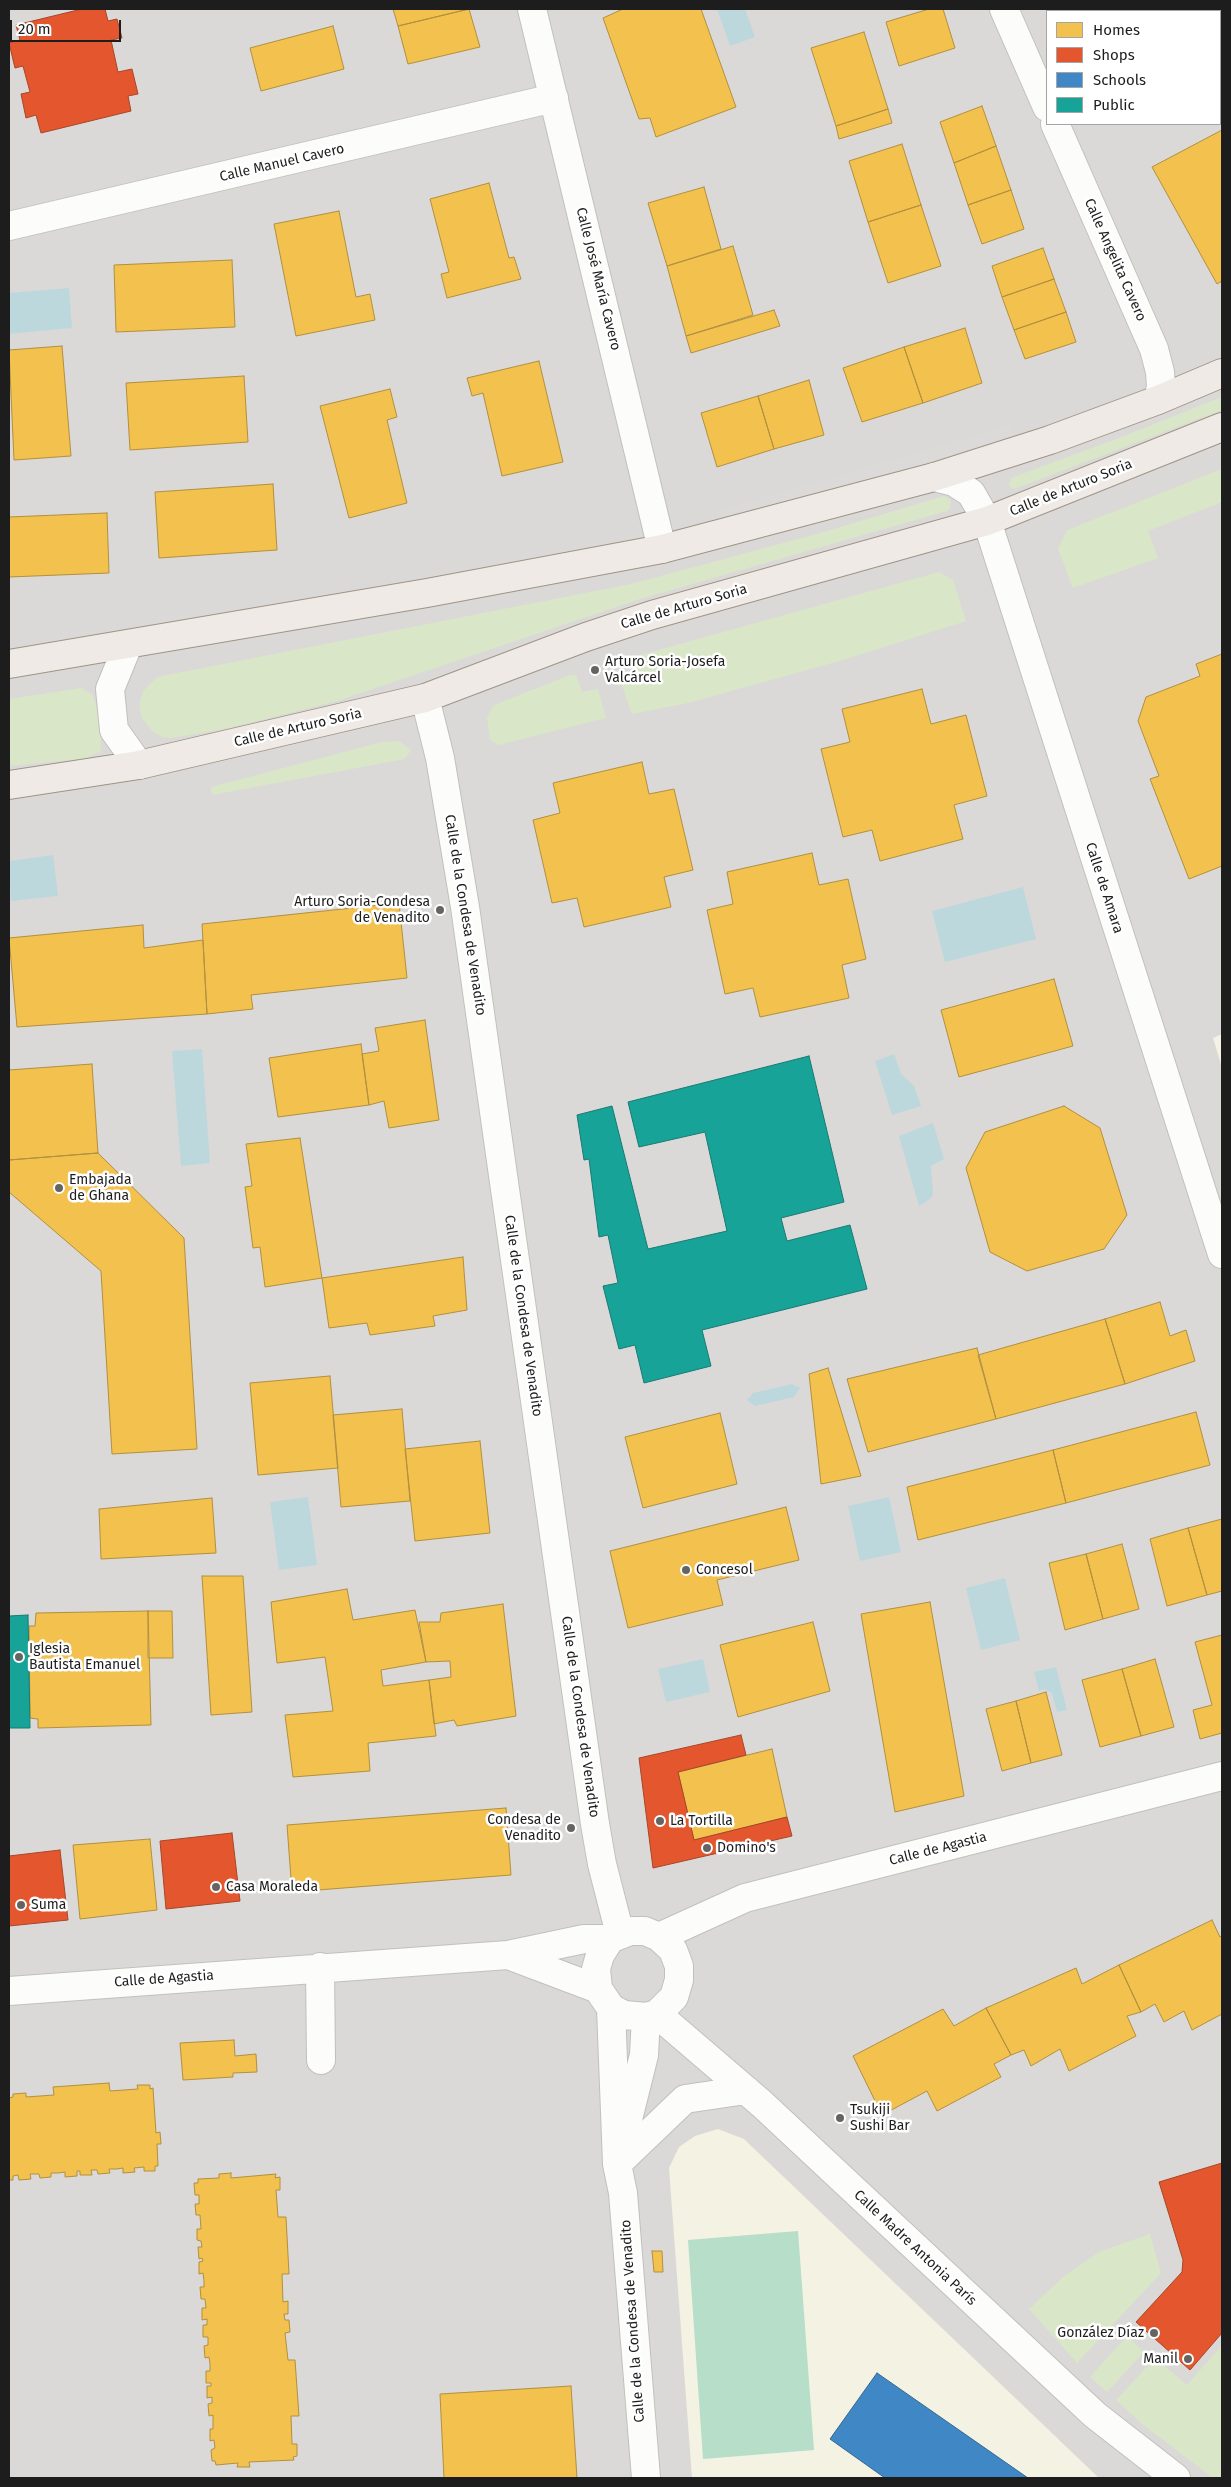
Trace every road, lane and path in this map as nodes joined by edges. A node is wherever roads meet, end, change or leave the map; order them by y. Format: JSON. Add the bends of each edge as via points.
{"nodes":[{"id":1,"x":532,"y":9,"type":"edge"},
{"id":2,"x":1004,"y":9,"type":"edge"},
{"id":3,"x":554,"y":98,"type":"junction"},
{"id":4,"x":1046,"y":105,"type":"edge"},
{"id":5,"x":1055,"y":125,"type":"edge"},
{"id":6,"x":9,"y":226,"type":"edge"},
{"id":7,"x":1222,"y":373,"type":"edge"},
{"id":8,"x":1158,"y":400,"type":"junction"},
{"id":9,"x":1222,"y":427,"type":"edge"},
{"id":10,"x":934,"y":477,"type":"junction"},
{"id":11,"x":987,"y":521,"type":"junction"},
{"id":12,"x":662,"y":548,"type":"junction"},
{"id":13,"x":128,"y":645,"type":"junction"},
{"id":14,"x":9,"y":664,"type":"edge"},
{"id":15,"x":425,"y":698,"type":"junction"},
{"id":16,"x":139,"y":765,"type":"junction"},
{"id":17,"x":9,"y":785,"type":"edge"},
{"id":18,"x":1222,"y":1254,"type":"edge"},
{"id":19,"x":1222,"y":1776,"type":"edge"},
{"id":20,"x":615,"y":1937,"type":"junction"},
{"id":21,"x":659,"y":1937,"type":"junction"},
{"id":22,"x":508,"y":1954,"type":"junction"},
{"id":23,"x":320,"y":1967,"type":"junction"},
{"id":24,"x":9,"y":1991,"type":"edge"},
{"id":25,"x":604,"y":1998,"type":"junction"},
{"id":26,"x":652,"y":2015,"type":"junction"},
{"id":27,"x":321,"y":2060,"type":"dead end"},
{"id":28,"x":746,"y":2090,"type":"junction"},
{"id":29,"x":617,"y":2164,"type":"junction"},
{"id":30,"x":646,"y":2478,"type":"edge"},
{"id":31,"x":1176,"y":2478,"type":"edge"}],
"edges":[{"from":1,"to":3,"type":"street","name":"Calle José María Cavero"},
{"from":2,"to":4,"type":"street"},
{"from":3,"to":6,"type":"street","name":"Calle Manuel Cavero"},
{"from":3,"to":12,"type":"street","name":"Calle José María Cavero"},
{"from":5,"to":8,"type":"street","name":"Calle Angelita Cavero","via":[[1154,349],[1160,372]]},
{"from":7,"to":8,"type":"main road"},
{"from":8,"to":10,"type":"main road","via":[[1036,445]]},
{"from":9,"to":11,"type":"main road","name":"Calle de Arturo Soria"},
{"from":10,"to":11,"type":"street","name":"Calle de Amara","via":[[954,482],[971,493]]},
{"from":10,"to":12,"type":"main road"},
{"from":11,"to":15,"type":"main road","name":"Calle de Arturo Soria","via":[[652,615]]},
{"from":11,"to":18,"type":"street","name":"Calle de Amara"},
{"from":12,"to":13,"type":"main road"},
{"from":13,"to":14,"type":"main road"},
{"from":13,"to":16,"type":"street","via":[[110,689],[114,730]]},
{"from":15,"to":16,"type":"main road","name":"Calle de Arturo Soria"},
{"from":15,"to":20,"type":"street","name":"Calle de la Condesa de Venadito","via":[[440,758],[465,907],[596,1832]]},
{"from":16,"to":17,"type":"main road","name":"Calle de Arturo Soria"},
{"from":19,"to":21,"type":"street","name":"Calle de Agastia","via":[[745,1898]]},
{"from":20,"to":21,"type":"street","via":[[644,1931]]},
{"from":20,"to":22,"type":"street","name":"Calle de Agastia","via":[[584,1939]]},
{"from":20,"to":25,"type":"street","via":[[600,1955],[596,1969]]},
{"from":21,"to":26,"type":"street","via":[[673,1950],[679,1980],[674,1997]]},
{"from":22,"to":23,"type":"street","name":"Calle de Agastia"},
{"from":22,"to":25,"type":"street","name":"Calle de Agastia"},
{"from":23,"to":24,"type":"street","name":"Calle de Agastia"},
{"from":23,"to":27,"type":"street"},
{"from":25,"to":26,"type":"street","via":[[624,2015]]},
{"from":25,"to":29,"type":"street","name":"Calle de la Condesa de Venadito"},
{"from":26,"to":28,"type":"street","name":"Calle Madre Antonia París"},
{"from":26,"to":29,"type":"street","name":"Calle de la Condesa de Venadito"},
{"from":28,"to":29,"type":"street","via":[[685,2099]]},
{"from":28,"to":31,"type":"street","name":"Calle Madre Antonia París","via":[[1095,2416]]},
{"from":29,"to":30,"type":"street","name":"Calle de la Condesa de Venadito","via":[[623,2192]]}]}
